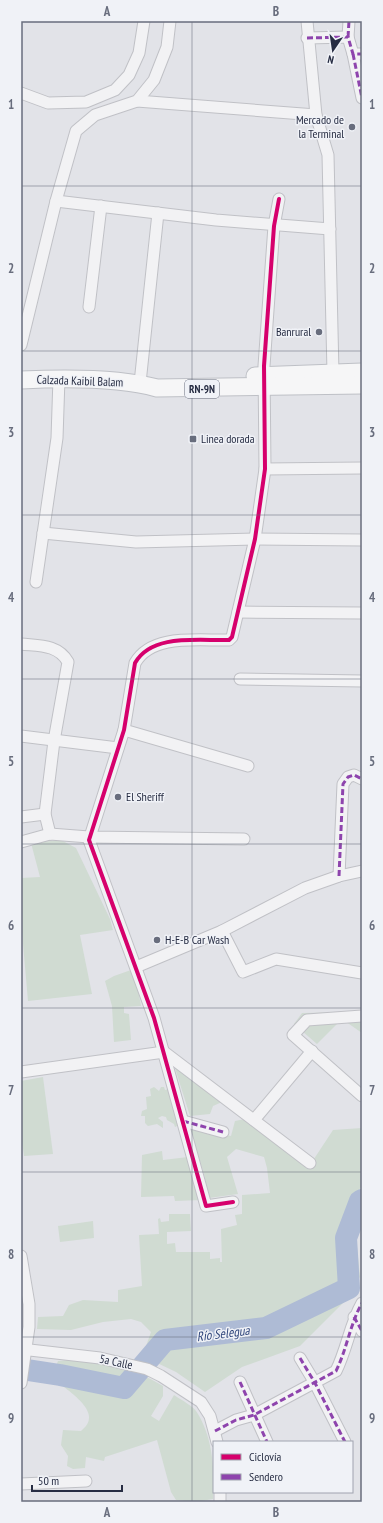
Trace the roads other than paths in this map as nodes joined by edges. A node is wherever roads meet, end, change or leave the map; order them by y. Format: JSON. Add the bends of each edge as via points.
{"nodes":[{"id":1,"x":144,"y":21,"type":"edge"},
{"id":2,"x":170,"y":21,"type":"edge"},
{"id":3,"x":307,"y":21,"type":"edge"},
{"id":4,"x":349,"y":21,"type":"edge"},
{"id":5,"x":348,"y":37,"type":"junction"},
{"id":6,"x":307,"y":38,"type":"junction"},
{"id":7,"x":358,"y":54,"type":"edge"},
{"id":8,"x":21,"y":93,"type":"edge"},
{"id":9,"x":362,"y":98,"type":"edge"},
{"id":10,"x":137,"y":101,"type":"junction"},
{"id":11,"x":316,"y":115,"type":"junction"},
{"id":12,"x":279,"y":199,"type":"dead end"},
{"id":13,"x":56,"y":201,"type":"junction"},
{"id":14,"x":100,"y":206,"type":"junction"},
{"id":15,"x":158,"y":213,"type":"junction"},
{"id":16,"x":274,"y":226,"type":"junction"},
{"id":17,"x":330,"y":229,"type":"junction"},
{"id":18,"x":88,"y":307,"type":"dead end"},
{"id":19,"x":21,"y":344,"type":"edge"},
{"id":20,"x":362,"y":372,"type":"edge"},
{"id":21,"x":333,"y":373,"type":"junction"},
{"id":22,"x":58,"y":378,"type":"junction"},
{"id":23,"x":21,"y":380,"type":"edge"},
{"id":24,"x":265,"y":382,"type":"junction"},
{"id":25,"x":140,"y":383,"type":"junction"},
{"id":26,"x":362,"y":385,"type":"edge"},
{"id":27,"x":362,"y":468,"type":"edge"},
{"id":28,"x":265,"y":469,"type":"junction"},
{"id":29,"x":43,"y":533,"type":"junction"},
{"id":30,"x":255,"y":539,"type":"junction"},
{"id":31,"x":362,"y":540,"type":"edge"},
{"id":32,"x":36,"y":582,"type":"dead end"},
{"id":33,"x":238,"y":612,"type":"junction"},
{"id":34,"x":362,"y":613,"type":"edge"},
{"id":35,"x":21,"y":644,"type":"edge"},
{"id":36,"x":240,"y":679,"type":"dead end"},
{"id":37,"x":362,"y":681,"type":"edge"},
{"id":38,"x":124,"y":730,"type":"junction"},
{"id":39,"x":21,"y":736,"type":"edge"},
{"id":40,"x":54,"y":741,"type":"junction"},
{"id":41,"x":118,"y":748,"type":"junction"},
{"id":42,"x":248,"y":766,"type":"dead end"},
{"id":43,"x":362,"y":779,"type":"edge"},
{"id":44,"x":45,"y":814,"type":"junction"},
{"id":45,"x":21,"y":818,"type":"edge"},
{"id":46,"x":50,"y":834,"type":"junction"},
{"id":47,"x":89,"y":838,"type":"junction"},
{"id":48,"x":244,"y":839,"type":"dead end"},
{"id":49,"x":21,"y":842,"type":"edge"},
{"id":50,"x":362,"y":871,"type":"edge"},
{"id":51,"x":339,"y":876,"type":"junction"},
{"id":52,"x":222,"y":931,"type":"junction"},
{"id":53,"x":136,"y":967,"type":"junction"},
{"id":54,"x":362,"y":973,"type":"edge"},
{"id":55,"x":362,"y":1016,"type":"edge"},
{"id":56,"x":312,"y":1051,"type":"junction"},
{"id":57,"x":164,"y":1052,"type":"junction"},
{"id":58,"x":21,"y":1072,"type":"edge"},
{"id":59,"x":362,"y":1096,"type":"edge"},
{"id":60,"x":254,"y":1120,"type":"junction"},
{"id":61,"x":183,"y":1121,"type":"junction"},
{"id":62,"x":223,"y":1132,"type":"dead end"},
{"id":63,"x":310,"y":1163,"type":"dead end"},
{"id":64,"x":232,"y":1202,"type":"dead end"},
{"id":65,"x":21,"y":1256,"type":"edge"},
{"id":66,"x":362,"y":1303,"type":"edge"},
{"id":67,"x":354,"y":1317,"type":"junction"},
{"id":68,"x":362,"y":1331,"type":"edge"},
{"id":69,"x":24,"y":1349,"type":"edge"},
{"id":70,"x":300,"y":1358,"type":"dead end"},
{"id":71,"x":240,"y":1382,"type":"dead end"},
{"id":72,"x":21,"y":1383,"type":"edge"},
{"id":73,"x":315,"y":1383,"type":"junction"},
{"id":74,"x":254,"y":1415,"type":"junction"},
{"id":75,"x":215,"y":1431,"type":"junction"},
{"id":76,"x":218,"y":1441,"type":"edge"},
{"id":77,"x":266,"y":1441,"type":"edge"},
{"id":78,"x":344,"y":1441,"type":"edge"},
{"id":79,"x":86,"y":1482,"type":"dead end"},
{"id":80,"x":21,"y":1484,"type":"edge"}],
"edges":[{"from":1,"to":8,"type":"street","via":[[139,53],[129,75],[115,90],[86,102],[48,103]]},
{"from":2,"to":10,"type":"street","via":[[167,48],[154,80]]},
{"from":3,"to":6,"type":"street"},
{"from":4,"to":5,"type":"street"},
{"from":5,"to":6,"type":"street"},
{"from":5,"to":7,"type":"street"},
{"from":6,"to":11,"type":"street"},
{"from":7,"to":9,"type":"street"},
{"from":10,"to":11,"type":"street"},
{"from":10,"to":13,"type":"street","via":[[95,115],[76,131]]},
{"from":11,"to":17,"type":"street","via":[[328,155]]},
{"from":12,"to":16,"type":"street"},
{"from":13,"to":14,"type":"street"},
{"from":13,"to":19,"type":"street"},
{"from":14,"to":15,"type":"street"},
{"from":14,"to":18,"type":"street"},
{"from":15,"to":16,"type":"street"},
{"from":15,"to":25,"type":"street"},
{"from":16,"to":17,"type":"street"},
{"from":16,"to":24,"type":"street"},
{"from":17,"to":21,"type":"street"},
{"from":20,"to":21,"type":"main road","name":"Calzada Kaibil Balam","number":"RN-9N"},
{"from":21,"to":24,"type":"main road","name":"Calzada Kaibil Balam","number":"RN-9N"},
{"from":22,"to":23,"type":"main road","name":"Calzada Kaibil Balam","number":"RN-9N"},
{"from":22,"to":25,"type":"main road","name":"Calzada Kaibil Balam","number":"RN-9N"},
{"from":22,"to":29,"type":"street","via":[[57,438]]},
{"from":24,"to":25,"type":"main road","name":"Calzada Kaibil Balam","number":"RN-9N","via":[[157,388]]},
{"from":24,"to":26,"type":"main road","name":"Calzada Kaibil Balam","number":"RN-9N"},
{"from":24,"to":28,"type":"street"},
{"from":27,"to":28,"type":"street"},
{"from":28,"to":30,"type":"street"},
{"from":29,"to":30,"type":"street","via":[[136,542]]},
{"from":29,"to":32,"type":"street"},
{"from":30,"to":31,"type":"street"},
{"from":30,"to":33,"type":"street"},
{"from":33,"to":34,"type":"street"},
{"from":33,"to":38,"type":"street","via":[[230,640],[164,642],[143,652],[135,663]]},
{"from":35,"to":40,"type":"street","via":[[53,648],[67,660]]},
{"from":36,"to":37,"type":"street"},
{"from":38,"to":41,"type":"street"},
{"from":38,"to":42,"type":"street"},
{"from":39,"to":40,"type":"street"},
{"from":40,"to":41,"type":"street"},
{"from":40,"to":44,"type":"street"},
{"from":41,"to":47,"type":"street"},
{"from":43,"to":51,"type":"street","via":[[354,775],[342,784]]},
{"from":44,"to":45,"type":"street"},
{"from":44,"to":46,"type":"street"},
{"from":46,"to":47,"type":"street"},
{"from":46,"to":49,"type":"street"},
{"from":47,"to":48,"type":"street"},
{"from":47,"to":53,"type":"street"},
{"from":50,"to":51,"type":"street"},
{"from":51,"to":52,"type":"street","via":[[305,888]]},
{"from":52,"to":53,"type":"street"},
{"from":52,"to":54,"type":"street","via":[[243,972],[276,959]]},
{"from":53,"to":57,"type":"street"},
{"from":55,"to":56,"type":"street","via":[[306,1020],[294,1035]]},
{"from":56,"to":59,"type":"street"},
{"from":56,"to":60,"type":"street"},
{"from":57,"to":58,"type":"street"},
{"from":57,"to":60,"type":"street"},
{"from":57,"to":61,"type":"street"},
{"from":60,"to":63,"type":"street"},
{"from":61,"to":62,"type":"street"},
{"from":61,"to":64,"type":"street","via":[[206,1206]]},
{"from":65,"to":69,"type":"street","via":[[29,1304],[29,1327]]},
{"from":66,"to":67,"type":"street"},
{"from":67,"to":68,"type":"street"},
{"from":67,"to":73,"type":"street","via":[[336,1371]]},
{"from":69,"to":72,"type":"street"},
{"from":69,"to":75,"type":"street","name":"5a Calle","via":[[124,1363],[147,1370],[201,1402],[210,1416]]},
{"from":70,"to":73,"type":"street"},
{"from":71,"to":74,"type":"street"},
{"from":73,"to":74,"type":"street"},
{"from":73,"to":78,"type":"street"},
{"from":74,"to":75,"type":"street","via":[[236,1420]]},
{"from":74,"to":77,"type":"street"},
{"from":75,"to":76,"type":"street"},
{"from":79,"to":80,"type":"street"}]}
